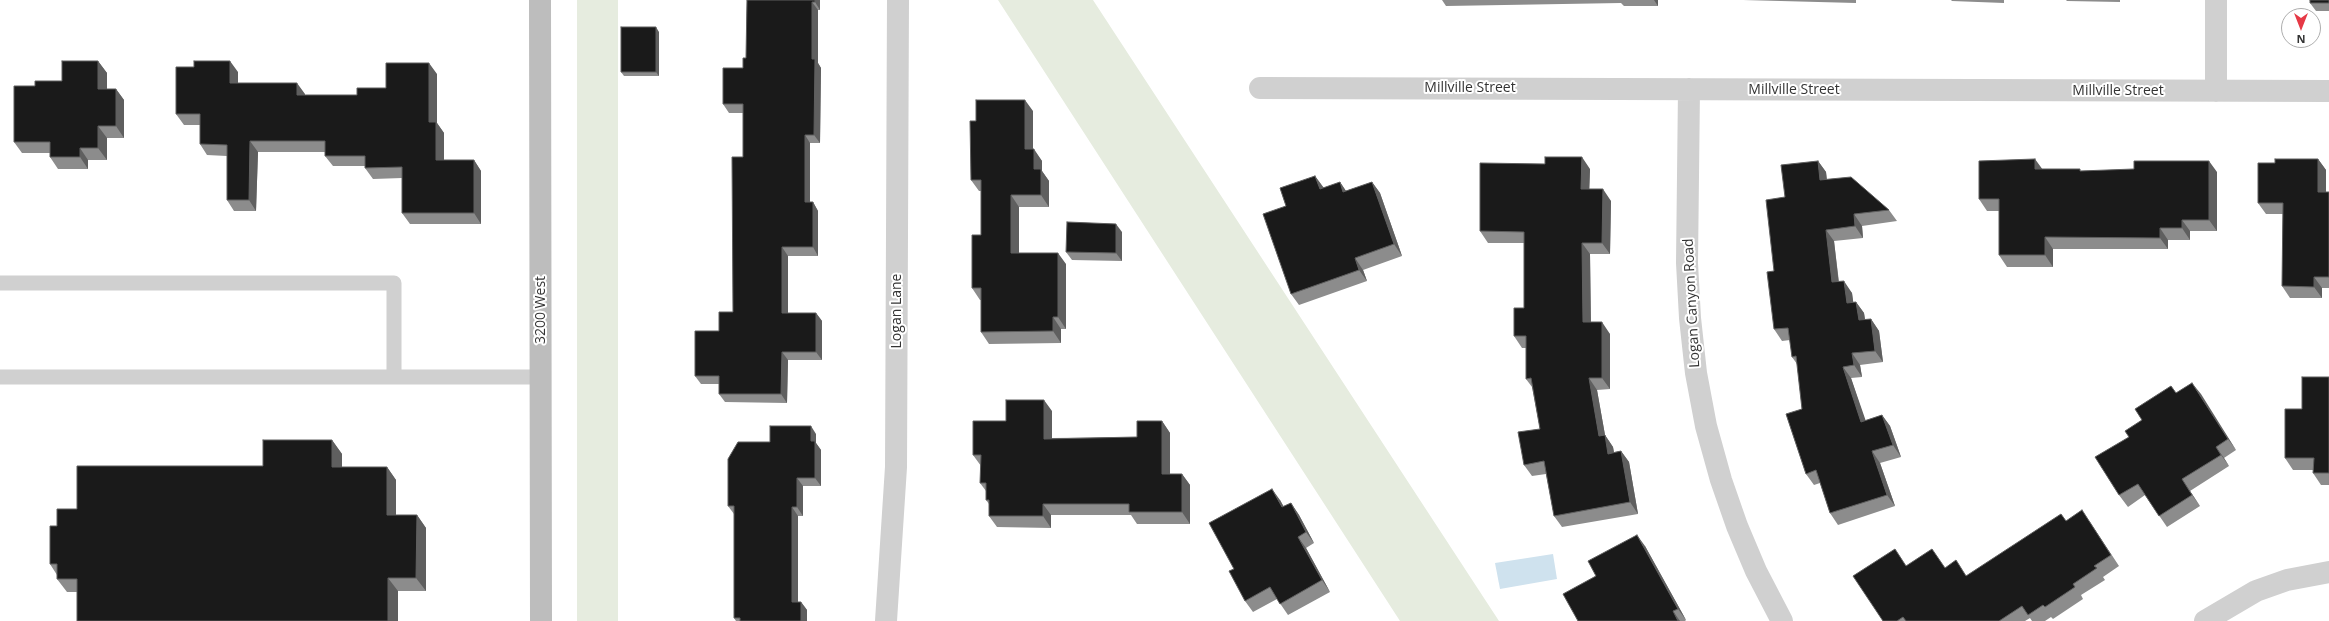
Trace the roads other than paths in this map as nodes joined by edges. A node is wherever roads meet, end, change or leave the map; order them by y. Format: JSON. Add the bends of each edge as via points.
{"nodes":[{"id":1,"x":540,"y":0,"type":"edge"},
{"id":2,"x":898,"y":0,"type":"edge"},
{"id":3,"x":2216,"y":0,"type":"edge"},
{"id":4,"x":1260,"y":88,"type":"dead end"},
{"id":5,"x":1688,"y":89,"type":"junction"},
{"id":6,"x":2216,"y":91,"type":"junction"},
{"id":7,"x":2329,"y":91,"type":"edge"},
{"id":8,"x":0,"y":283,"type":"edge"},
{"id":9,"x":0,"y":377,"type":"edge"},
{"id":10,"x":394,"y":377,"type":"junction"},
{"id":11,"x":541,"y":377,"type":"junction"},
{"id":12,"x":2329,"y":572,"type":"edge"},
{"id":13,"x":541,"y":621,"type":"edge"},
{"id":14,"x":886,"y":621,"type":"edge"},
{"id":15,"x":1782,"y":621,"type":"edge"},
{"id":16,"x":2205,"y":621,"type":"edge"}],
"edges":[{"from":1,"to":11,"type":"street","name":"3200 West"},
{"from":2,"to":14,"type":"street","name":"Logan Lane","via":[[896,467]]},
{"from":3,"to":6,"type":"street"},
{"from":4,"to":5,"type":"street","name":"Millville Street"},
{"from":5,"to":6,"type":"street","name":"Millville Street"},
{"from":5,"to":15,"type":"street","name":"Logan Canyon Road","via":[[1687,263],[1696,373],[1706,426],[1721,480],[1756,571]]},
{"from":6,"to":7,"type":"street","name":"Millville Street"},
{"from":8,"to":10,"type":"lane","via":[[394,283]]},
{"from":9,"to":10,"type":"lane"},
{"from":10,"to":11,"type":"lane"},
{"from":11,"to":13,"type":"street","name":"3200 West"},
{"from":12,"to":16,"type":"street","via":[[2287,580],[2256,591]]}]}
